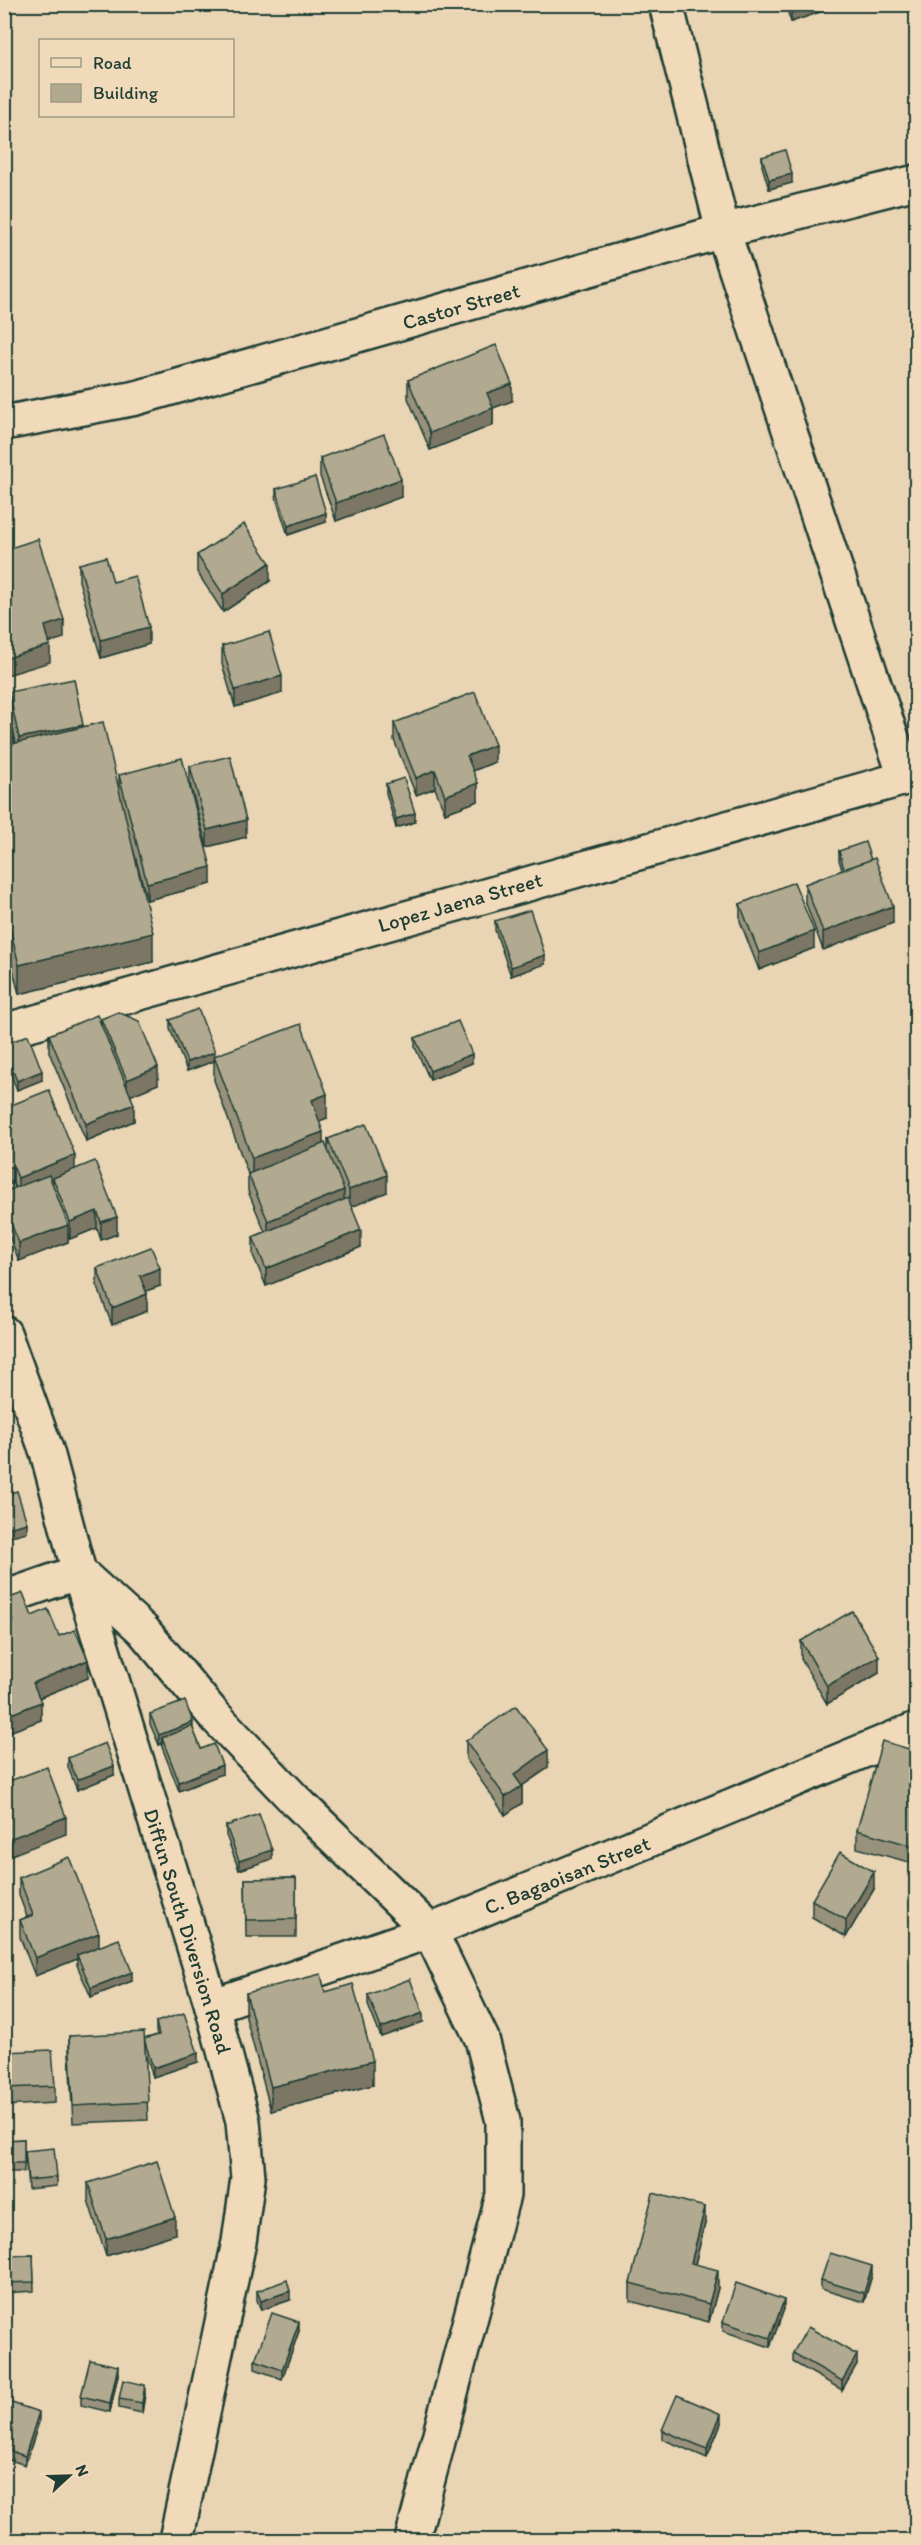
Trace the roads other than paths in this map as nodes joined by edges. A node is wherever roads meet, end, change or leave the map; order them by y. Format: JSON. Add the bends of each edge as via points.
{"nodes":[{"id":1,"x":666,"y":4,"type":"edge"},
{"id":2,"x":916,"y":182,"type":"edge"},
{"id":3,"x":723,"y":231,"type":"junction"},
{"id":4,"x":4,"y":423,"type":"edge"},
{"id":5,"x":911,"y":776,"type":"edge"},
{"id":6,"x":4,"y":1030,"type":"edge"},
{"id":7,"x":4,"y":1333,"type":"edge"},
{"id":8,"x":79,"y":1572,"type":"junction"},
{"id":9,"x":4,"y":1598,"type":"edge"},
{"id":10,"x":916,"y":1729,"type":"edge"},
{"id":11,"x":430,"y":1931,"type":"junction"},
{"id":12,"x":212,"y":2006,"type":"junction"},
{"id":13,"x":176,"y":2541,"type":"edge"},
{"id":14,"x":411,"y":2541,"type":"edge"}],
"edges":[{"from":1,"to":3,"type":"street"},
{"from":2,"to":3,"type":"street","name":"Castor Street"},
{"from":3,"to":4,"type":"street","name":"Castor Street","via":[[136,398]]},
{"from":3,"to":5,"type":"street"},
{"from":5,"to":6,"type":"street","name":"Lopez Jaena Street"},
{"from":7,"to":8,"type":"street","name":"Diffun South Diversion Road","via":[[47,1452]]},
{"from":8,"to":9,"type":"street"},
{"from":8,"to":11,"type":"street","via":[[141,1629],[213,1714],[294,1799]]},
{"from":8,"to":12,"type":"street","name":"Diffun South Diversion Road"},
{"from":10,"to":11,"type":"street","name":"C. Bagaoisan Street"},
{"from":11,"to":12,"type":"street","name":"C. Bagaoisan Street"},
{"from":11,"to":14,"type":"street","via":[[482,2039],[503,2121],[503,2195]]},
{"from":12,"to":13,"type":"street","name":"Diffun South Diversion Road","via":[[243,2121],[248,2178],[239,2242]]}]}
